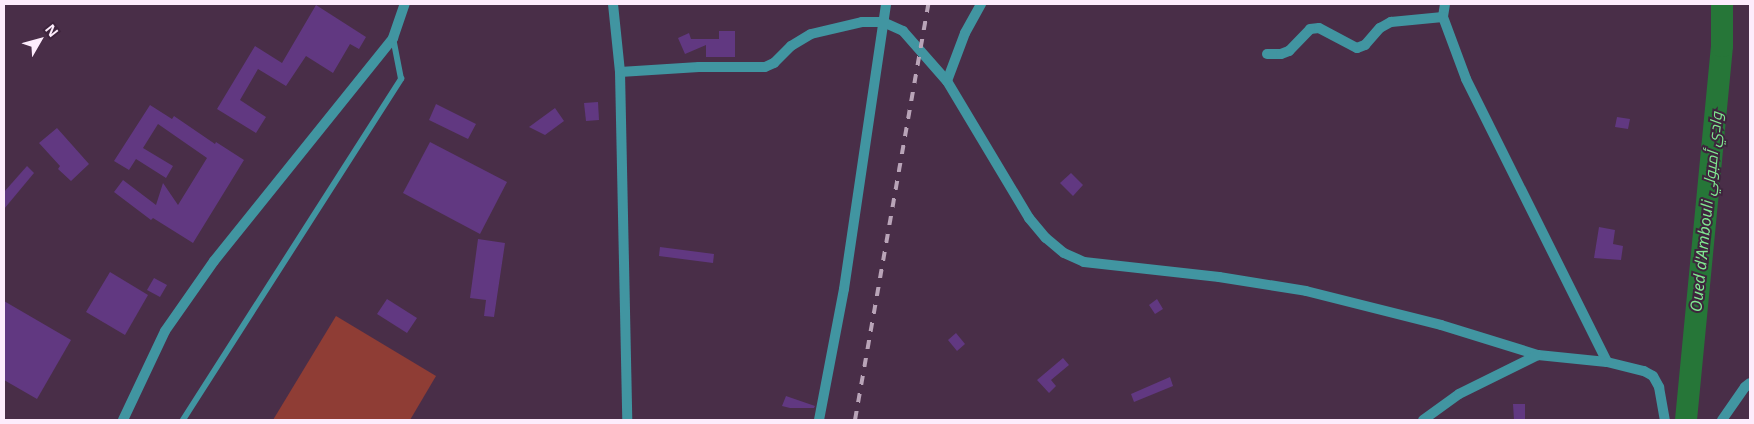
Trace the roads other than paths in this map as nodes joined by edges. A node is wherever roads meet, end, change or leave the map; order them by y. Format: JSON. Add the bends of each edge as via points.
{"nodes":[{"id":1,"x":406,"y":4,"type":"edge"},
{"id":2,"x":613,"y":4,"type":"edge"},
{"id":3,"x":886,"y":4,"type":"edge"},
{"id":4,"x":981,"y":4,"type":"edge"},
{"id":5,"x":1445,"y":4,"type":"edge"},
{"id":6,"x":1443,"y":17,"type":"junction"},
{"id":7,"x":883,"y":22,"type":"junction"},
{"id":8,"x":393,"y":38,"type":"junction"},
{"id":9,"x":1267,"y":54,"type":"dead end"},
{"id":10,"x":620,"y":72,"type":"junction"},
{"id":11,"x":947,"y":81,"type":"junction"},
{"id":12,"x":1538,"y":355,"type":"junction"},
{"id":13,"x":1607,"y":362,"type":"junction"},
{"id":14,"x":1750,"y":383,"type":"edge"},
{"id":15,"x":123,"y":420,"type":"edge"},
{"id":16,"x":183,"y":420,"type":"edge"},
{"id":17,"x":627,"y":420,"type":"edge"},
{"id":18,"x":819,"y":420,"type":"edge"},
{"id":19,"x":1423,"y":420,"type":"edge"},
{"id":20,"x":1665,"y":420,"type":"edge"},
{"id":21,"x":1722,"y":420,"type":"edge"}],
"edges":[{"from":1,"to":8,"type":"street"},
{"from":2,"to":10,"type":"street"},
{"from":3,"to":7,"type":"street"},
{"from":4,"to":11,"type":"street","via":[[965,33]]},
{"from":5,"to":6,"type":"street"},
{"from":6,"to":9,"type":"street","via":[[1391,22],[1357,48],[1319,28],[1310,29],[1289,51]]},
{"from":6,"to":13,"type":"street","via":[[1466,79]]},
{"from":7,"to":10,"type":"street","via":[[862,22],[811,34],[765,67]]},
{"from":7,"to":11,"type":"street","via":[[904,31]]},
{"from":7,"to":18,"type":"street","via":[[844,289]]},
{"from":8,"to":15,"type":"street","via":[[214,261],[165,331]]},
{"from":8,"to":16,"type":"lane","via":[[401,79]]},
{"from":10,"to":17,"type":"street"},
{"from":11,"to":12,"type":"street","via":[[1029,218],[1064,253],[1084,262],[1220,277],[1306,291],[1441,325]]},
{"from":12,"to":13,"type":"street"},
{"from":12,"to":19,"type":"street","via":[[1458,394]]},
{"from":13,"to":20,"type":"street","via":[[1653,376],[1659,387]]},
{"from":14,"to":21,"type":"street"}]}
